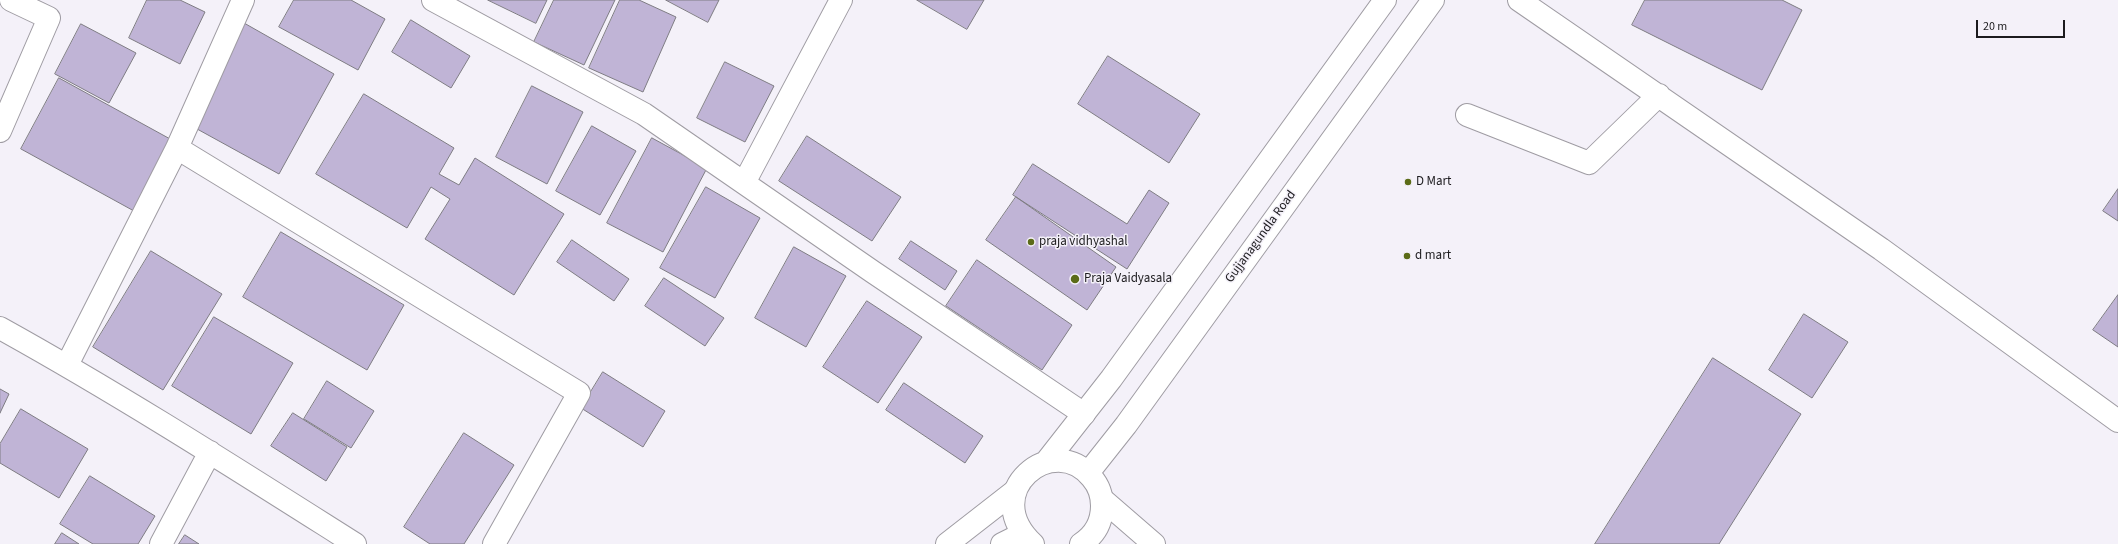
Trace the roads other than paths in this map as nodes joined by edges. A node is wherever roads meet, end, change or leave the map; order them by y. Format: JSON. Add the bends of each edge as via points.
{"nodes":[{"id":1,"x":11,"y":0,"type":"edge"},
{"id":2,"x":243,"y":0,"type":"edge"},
{"id":3,"x":433,"y":0,"type":"edge"},
{"id":4,"x":841,"y":0,"type":"edge"},
{"id":5,"x":1384,"y":0,"type":"edge"},
{"id":6,"x":1433,"y":0,"type":"edge"},
{"id":7,"x":1519,"y":0,"type":"edge"},
{"id":8,"x":1659,"y":95,"type":"junction"},
{"id":9,"x":1467,"y":115,"type":"dead end"},
{"id":10,"x":0,"y":132,"type":"edge"},
{"id":11,"x":177,"y":148,"type":"junction"},
{"id":12,"x":744,"y":183,"type":"junction"},
{"id":13,"x":0,"y":328,"type":"edge"},
{"id":14,"x":67,"y":365,"type":"junction"},
{"id":15,"x":1084,"y":414,"type":"junction"},
{"id":16,"x":2118,"y":420,"type":"edge"},
{"id":17,"x":210,"y":452,"type":"junction"},
{"id":18,"x":1046,"y":462,"type":"junction"},
{"id":19,"x":1088,"y":473,"type":"junction"},
{"id":20,"x":1015,"y":491,"type":"junction"},
{"id":21,"x":1102,"y":499,"type":"junction"},
{"id":22,"x":1027,"y":539,"type":"edge"},
{"id":23,"x":161,"y":544,"type":"edge"},
{"id":24,"x":355,"y":544,"type":"edge"},
{"id":25,"x":494,"y":544,"type":"edge"},
{"id":26,"x":947,"y":544,"type":"edge"},
{"id":27,"x":1002,"y":544,"type":"edge"},
{"id":28,"x":1081,"y":544,"type":"edge"},
{"id":29,"x":1154,"y":544,"type":"edge"}],
"edges":[{"from":1,"to":10,"type":"street","via":[[49,18]]},
{"from":2,"to":11,"type":"street"},
{"from":3,"to":12,"type":"street","via":[[644,114]]},
{"from":4,"to":12,"type":"street"},
{"from":5,"to":15,"type":"street"},
{"from":6,"to":19,"type":"street","name":"Gujjanagundla Road","via":[[1126,425]]},
{"from":7,"to":8,"type":"street"},
{"from":8,"to":9,"type":"street","via":[[1590,163]]},
{"from":8,"to":16,"type":"street","via":[[1881,249]]},
{"from":11,"to":14,"type":"street"},
{"from":11,"to":25,"type":"street","via":[[578,393]]},
{"from":12,"to":15,"type":"street"},
{"from":13,"to":14,"type":"street"},
{"from":14,"to":17,"type":"street"},
{"from":15,"to":18,"type":"street"},
{"from":17,"to":23,"type":"street"},
{"from":17,"to":24,"type":"street"},
{"from":18,"to":19,"type":"street","via":[[1061,461],[1076,465]]},
{"from":18,"to":20,"type":"street","via":[[1033,468],[1022,478]]},
{"from":19,"to":21,"type":"street","via":[[1098,484]]},
{"from":20,"to":22,"type":"street","via":[[1012,506],[1015,521]]},
{"from":20,"to":26,"type":"street"},
{"from":21,"to":28,"type":"street","via":[[1102,514],[1097,528],[1088,540]]},
{"from":21,"to":29,"type":"street"},
{"from":22,"to":27,"type":"street"}]}
